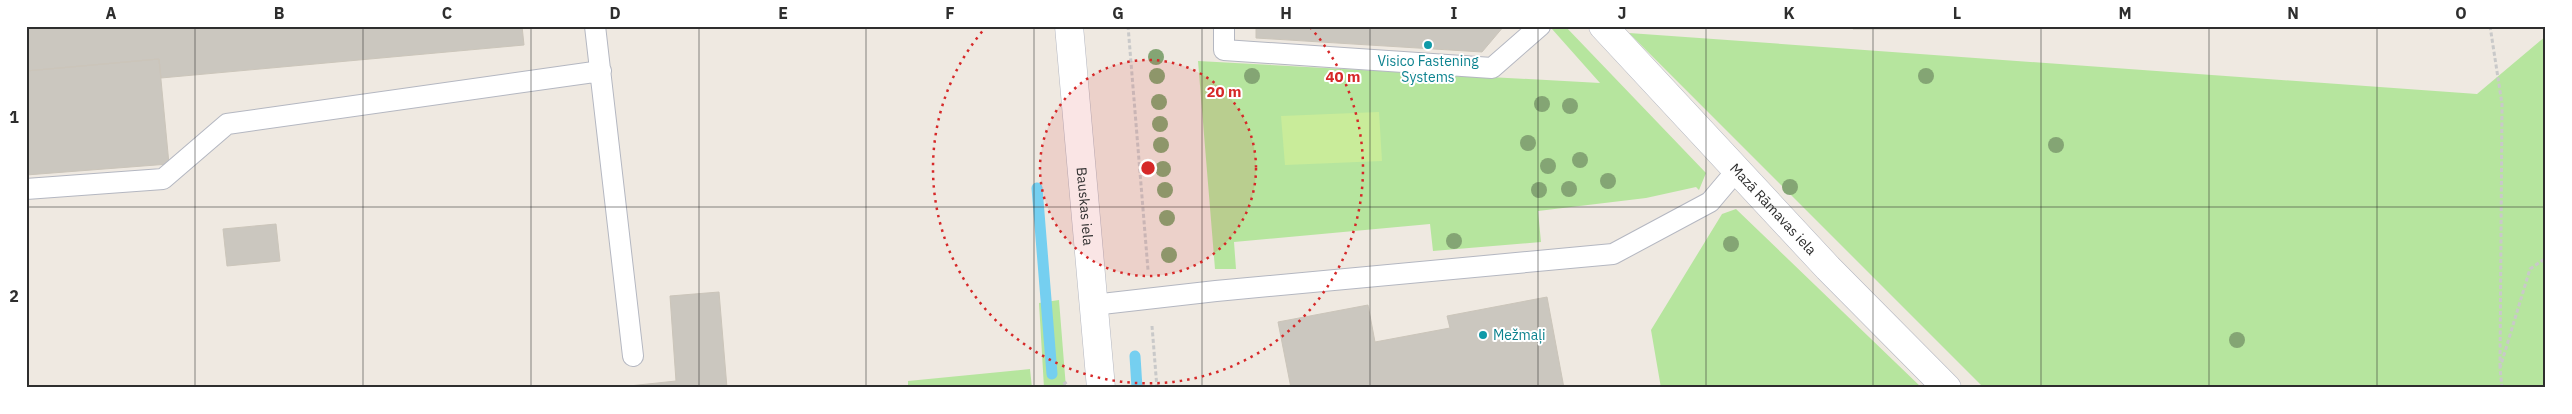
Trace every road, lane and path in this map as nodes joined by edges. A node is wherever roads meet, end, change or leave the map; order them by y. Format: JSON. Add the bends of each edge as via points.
{"nodes":[{"id":1,"x":596,"y":26,"type":"edge"},
{"id":2,"x":1069,"y":26,"type":"edge"},
{"id":3,"x":1128,"y":26,"type":"edge"},
{"id":4,"x":1224,"y":26,"type":"edge"},
{"id":5,"x":1540,"y":26,"type":"edge"},
{"id":6,"x":1602,"y":26,"type":"edge"},
{"id":7,"x":2490,"y":26,"type":"edge"},
{"id":8,"x":601,"y":71,"type":"junction"},
{"id":9,"x":1737,"y":170,"type":"junction"},
{"id":10,"x":26,"y":189,"type":"edge"},
{"id":11,"x":2546,"y":258,"type":"edge"},
{"id":12,"x":1150,"y":299,"type":"junction"},
{"id":13,"x":1093,"y":305,"type":"junction"},
{"id":14,"x":634,"y":356,"type":"dead end"},
{"id":15,"x":2500,"y":368,"type":"junction"},
{"id":16,"x":1101,"y":388,"type":"edge"},
{"id":17,"x":1157,"y":388,"type":"edge"},
{"id":18,"x":1947,"y":388,"type":"edge"},
{"id":19,"x":2502,"y":388,"type":"edge"}],
"edges":[{"from":1,"to":8,"type":"lane"},
{"from":2,"to":13,"type":"street","name":"Bauskas iela"},
{"from":3,"to":12,"type":"path"},
{"from":4,"to":5,"type":"lane","via":[[1224,50],[1492,68]]},
{"from":6,"to":9,"type":"street","name":"Mazā Rāmavas iela"},
{"from":7,"to":15,"type":"path","via":[[2502,104]]},
{"from":8,"to":10,"type":"lane","via":[[226,124],[163,179]]},
{"from":8,"to":14,"type":"lane"},
{"from":9,"to":12,"type":"lane","via":[[1710,202],[1613,254]]},
{"from":9,"to":18,"type":"street","name":"Mazā Rāmavas iela"},
{"from":11,"to":15,"type":"path","via":[[2530,269]]},
{"from":12,"to":13,"type":"lane"},
{"from":12,"to":17,"type":"path"},
{"from":13,"to":16,"type":"street","name":"Bauskas iela"},
{"from":15,"to":19,"type":"path"}]}
